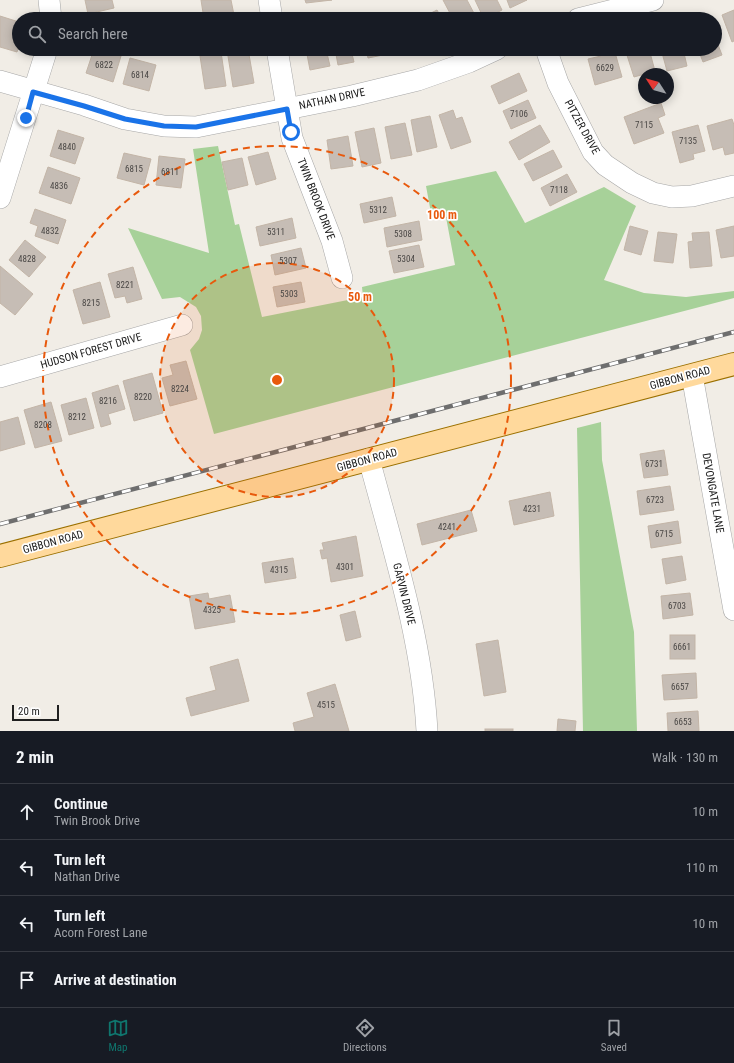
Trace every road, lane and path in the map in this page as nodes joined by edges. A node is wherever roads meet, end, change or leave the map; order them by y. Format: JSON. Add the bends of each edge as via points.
{"nodes":[{"id":1,"x":49,"y":0,"type":"edge"},
{"id":2,"x":269,"y":0,"type":"edge"},
{"id":3,"x":653,"y":0,"type":"edge"},
{"id":4,"x":50,"y":12,"type":"edge"},
{"id":5,"x":271,"y":12,"type":"edge"},
{"id":6,"x":606,"y":12,"type":"edge"},
{"id":7,"x":45,"y":56,"type":"edge"},
{"id":8,"x":278,"y":56,"type":"edge"},
{"id":9,"x":482,"y":56,"type":"edge"},
{"id":10,"x":548,"y":56,"type":"edge"},
{"id":11,"x":0,"y":81,"type":"edge"},
{"id":12,"x":33,"y":92,"type":"junction"},
{"id":13,"x":287,"y":109,"type":"junction"},
{"id":14,"x":734,"y":186,"type":"edge"},
{"id":15,"x":0,"y":198,"type":"edge"},
{"id":16,"x":342,"y":278,"type":"dead end"},
{"id":17,"x":182,"y":325,"type":"dead end"},
{"id":18,"x":734,"y":364,"type":"edge"},
{"id":19,"x":692,"y":375,"type":"junction"},
{"id":20,"x":0,"y":377,"type":"edge"},
{"id":21,"x":369,"y":459,"type":"junction"},
{"id":22,"x":0,"y":556,"type":"edge"},
{"id":23,"x":734,"y":610,"type":"edge"},
{"id":24,"x":427,"y":731,"type":"edge"}],
"edges":[{"from":1,"to":4,"type":"street"},
{"from":2,"to":5,"type":"street"},
{"from":3,"to":6,"type":"street"},
{"from":7,"to":12,"type":"street"},
{"from":8,"to":13,"type":"street","name":"TWIN BROOK DRIVE"},
{"from":9,"to":13,"type":"street","name":"NATHAN DRIVE","via":[[418,80]]},
{"from":10,"to":14,"type":"street","name":"PITZER DRIVE","via":[[558,83],[593,152],[605,165],[632,183],[672,197],[692,196]]},
{"from":11,"to":12,"type":"street","name":"NATHAN DRIVE"},
{"from":12,"to":13,"type":"street","name":"NATHAN DRIVE","via":[[125,119],[164,126],[196,127]]},
{"from":12,"to":15,"type":"street"},
{"from":13,"to":16,"type":"street","name":"TWIN BROOK DRIVE","via":[[292,138],[332,241]]},
{"from":17,"to":20,"type":"street","name":"HUDSON FOREST DRIVE"},
{"from":18,"to":19,"type":"main road","name":"GIBBON ROAD"},
{"from":19,"to":21,"type":"main road","name":"GIBBON ROAD"},
{"from":19,"to":23,"type":"street","name":"DEVONGATE LANE"},
{"from":21,"to":22,"type":"main road","name":"GIBBON ROAD"},
{"from":21,"to":24,"type":"street","name":"GARVIN DRIVE","via":[[410,612],[420,663]]}]}
